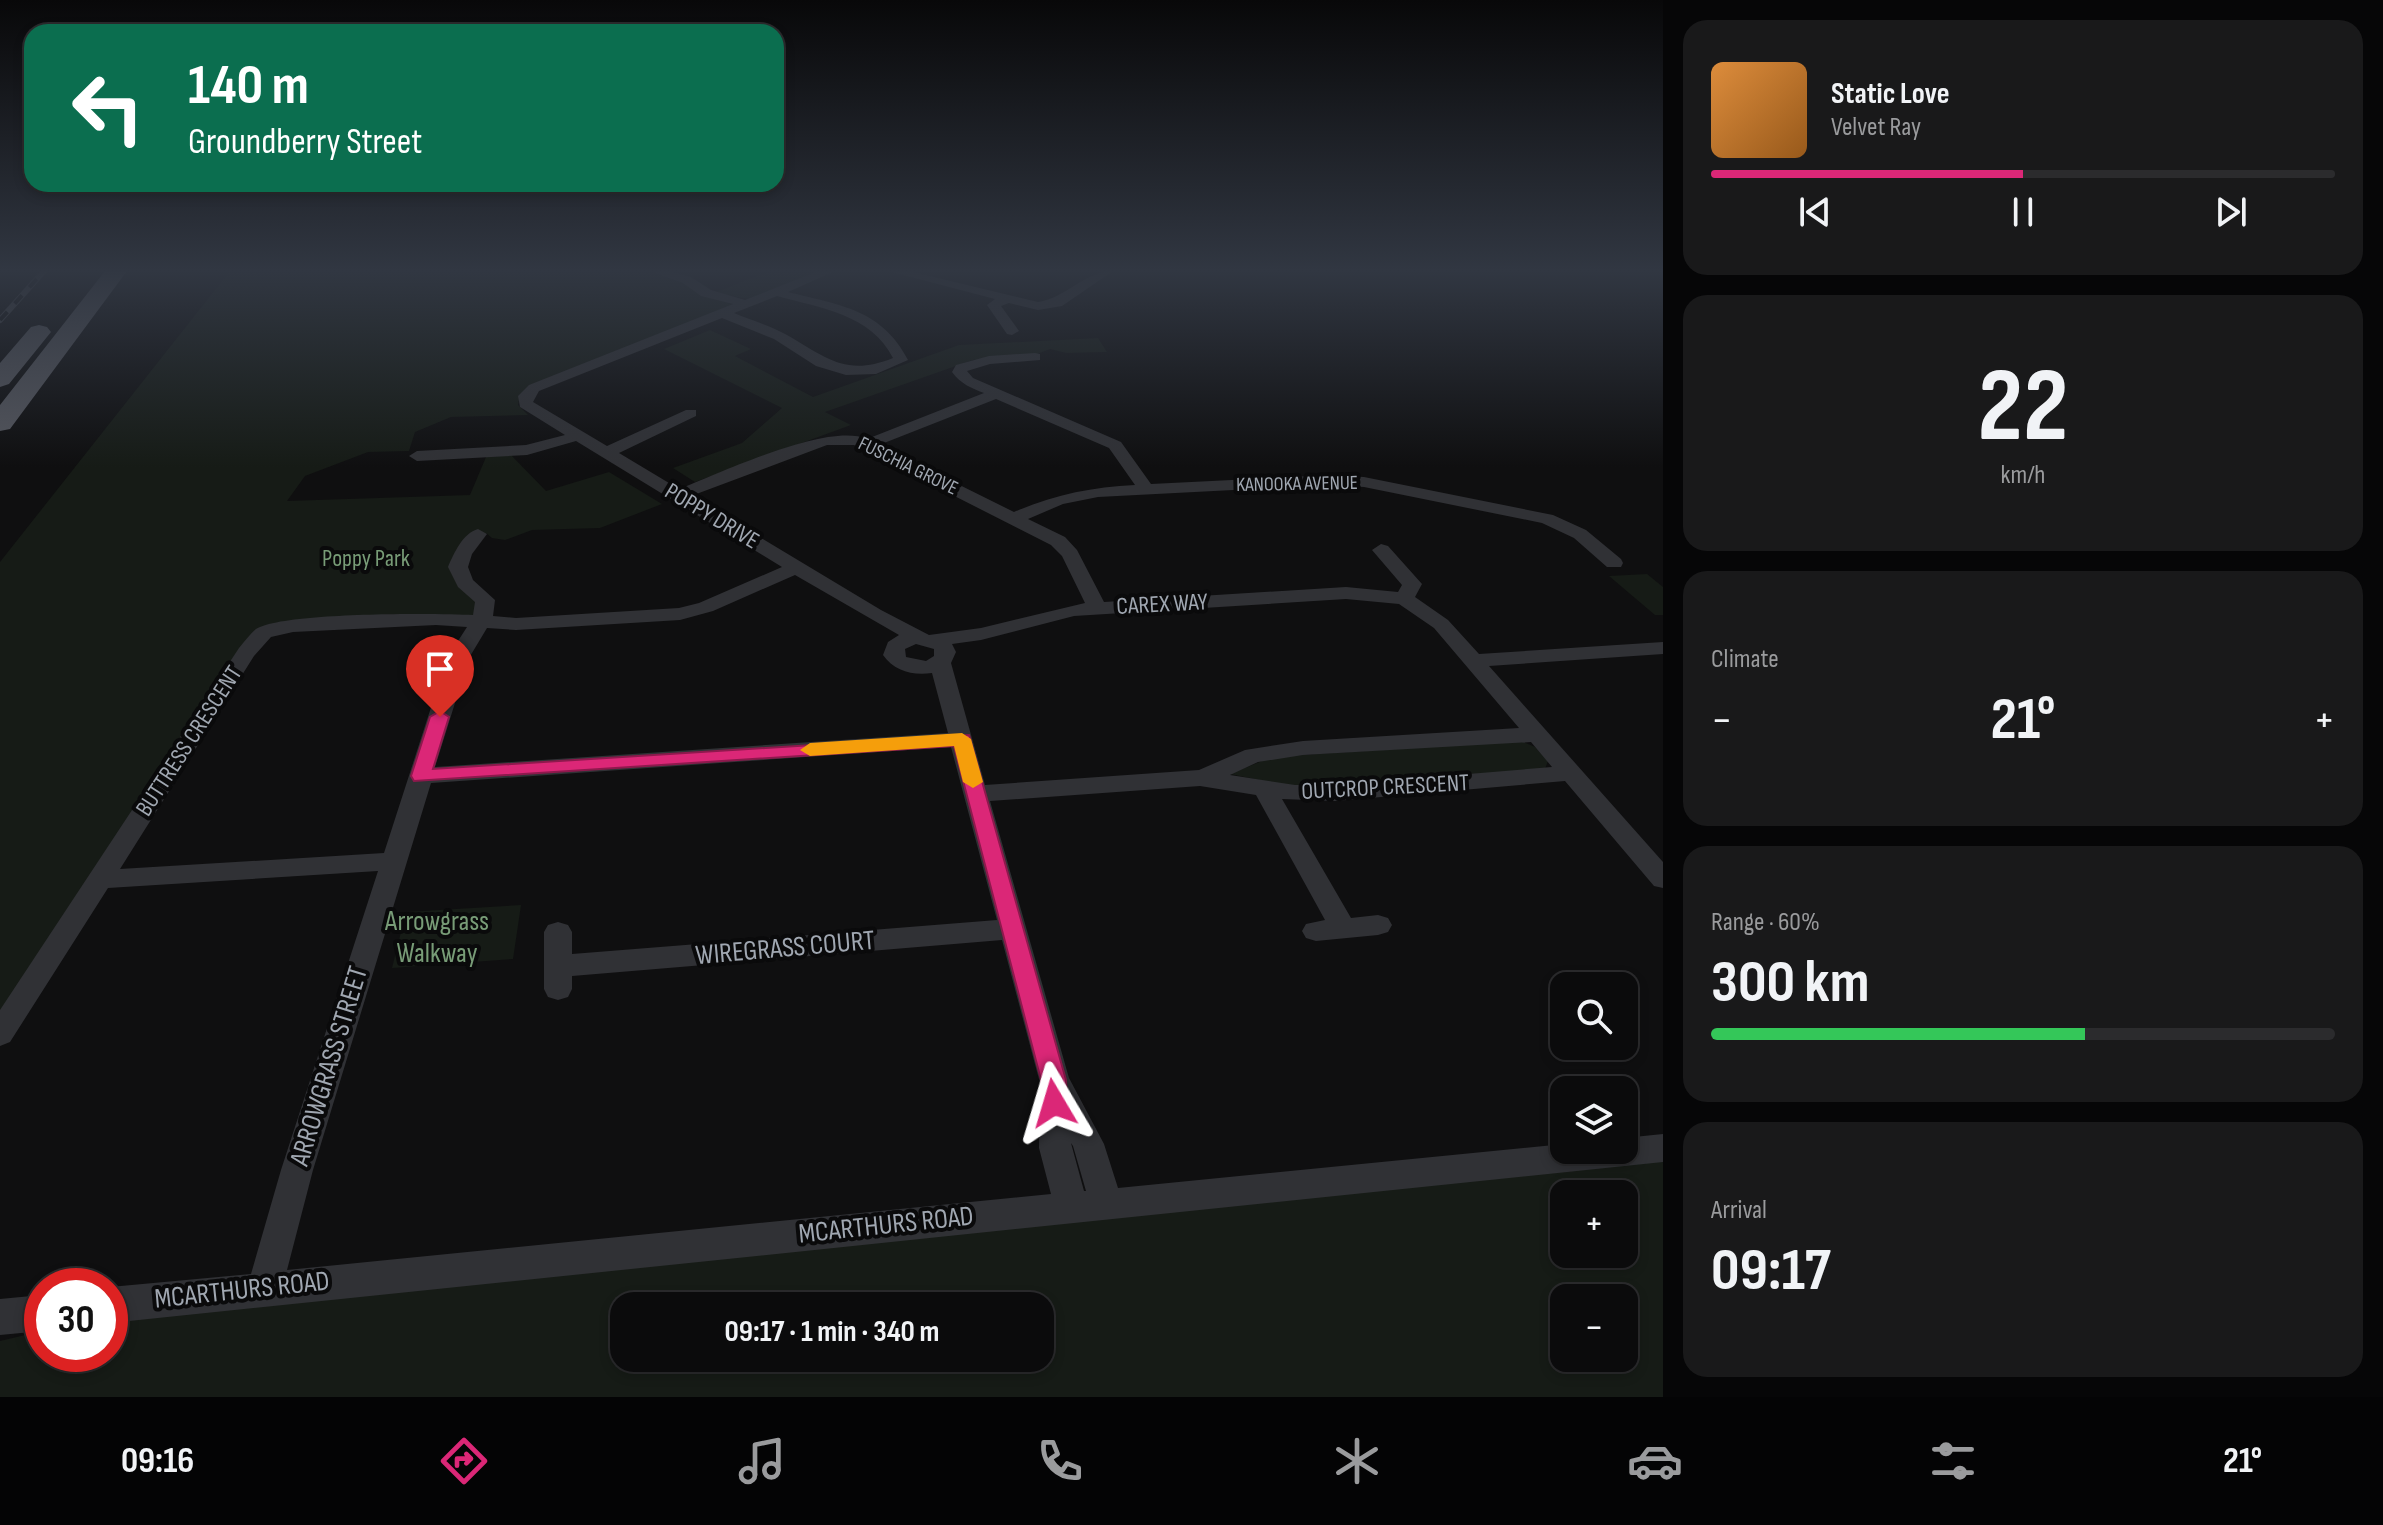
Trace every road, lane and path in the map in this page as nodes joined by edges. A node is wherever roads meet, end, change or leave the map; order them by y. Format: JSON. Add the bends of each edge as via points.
{"nodes":[{"id":1,"x":35,"y":336,"type":"edge"},
{"id":2,"x":66,"y":336,"type":"edge"},
{"id":3,"x":665,"y":336,"type":"edge"},
{"id":4,"x":779,"y":336,"type":"edge"},
{"id":5,"x":887,"y":336,"type":"edge"},
{"id":6,"x":1035,"y":357,"type":"dead end"},
{"id":7,"x":0,"y":379,"type":"edge"},
{"id":8,"x":998,"y":393,"type":"junction"},
{"id":9,"x":691,"y":413,"type":"dead end"},
{"id":10,"x":0,"y":423,"type":"edge"},
{"id":11,"x":581,"y":435,"type":"junction"},
{"id":12,"x":867,"y":444,"type":"junction"},
{"id":13,"x":608,"y":452,"type":"junction"},
{"id":14,"x":416,"y":455,"type":"dead end"},
{"id":15,"x":1147,"y":490,"type":"junction"},
{"id":16,"x":679,"y":495,"type":"junction"},
{"id":17,"x":1015,"y":518,"type":"junction"},
{"id":18,"x":478,"y":534,"type":"dead end"},
{"id":19,"x":1381,"y":550,"type":"dead end"},
{"id":20,"x":1588,"y":561,"type":"dead end"},
{"id":21,"x":797,"y":567,"type":"junction"},
{"id":22,"x":1406,"y":596,"type":"junction"},
{"id":23,"x":1097,"y":608,"type":"junction"},
{"id":24,"x":874,"y":614,"type":"junction"},
{"id":25,"x":480,"y":623,"type":"junction"},
{"id":26,"x":895,"y":646,"type":"junction"},
{"id":27,"x":1663,"y":648,"type":"edge"},
{"id":28,"x":935,"y":649,"type":"junction"},
{"id":29,"x":1474,"y":661,"type":"junction"},
{"id":30,"x":914,"y":667,"type":"junction"},
{"id":31,"x":950,"y":699,"type":"junction"},
{"id":32,"x":1538,"y":734,"type":"junction"},
{"id":33,"x":962,"y":739,"type":"junction"},
{"id":34,"x":1572,"y":773,"type":"junction"},
{"id":35,"x":421,"y":776,"type":"junction"},
{"id":36,"x":1200,"y":778,"type":"junction"},
{"id":37,"x":1264,"y":788,"type":"junction"},
{"id":38,"x":976,"y":794,"type":"junction"},
{"id":39,"x":393,"y":861,"type":"junction"},
{"id":40,"x":1661,"y":875,"type":"edge"},
{"id":41,"x":101,"y":879,"type":"junction"},
{"id":42,"x":1378,"y":925,"type":"dead end"},
{"id":43,"x":1343,"y":928,"type":"junction"},
{"id":44,"x":1012,"y":929,"type":"junction"},
{"id":45,"x":1316,"y":931,"type":"dead end"},
{"id":46,"x":558,"y":932,"type":"dead end"},
{"id":47,"x":0,"y":1034,"type":"edge"},
{"id":48,"x":1054,"y":1080,"type":"junction"},
{"id":49,"x":1663,"y":1148,"type":"edge"},
{"id":50,"x":1106,"y":1203,"type":"junction"},
{"id":51,"x":1071,"y":1206,"type":"junction"},
{"id":52,"x":265,"y":1287,"type":"junction"},
{"id":53,"x":128,"y":1303,"type":"edge"},
{"id":54,"x":24,"y":1315,"type":"edge"},
{"id":55,"x":0,"y":1317,"type":"edge"}],
"edges":[{"from":1,"to":7,"type":"highway"},
{"from":2,"to":10,"type":"highway"},
{"from":3,"to":11,"type":"street","name":"POPPY DRIVE","via":[[562,379],[531,398],[528,408]]},
{"from":4,"to":5,"type":"street","via":[[821,363],[846,371],[876,370],[901,360]]},
{"from":6,"to":8,"type":"street","via":[[982,361],[959,370],[963,379]]},
{"from":8,"to":12,"type":"street"},
{"from":8,"to":15,"type":"street","via":[[1115,445]]},
{"from":9,"to":13,"type":"street"},
{"from":11,"to":13,"type":"street","name":"POPPY DRIVE"},
{"from":11,"to":14,"type":"street","via":[[527,450]]},
{"from":12,"to":16,"type":"street","name":"FUSCHIA GROVE","via":[[851,438],[825,440]]},
{"from":12,"to":17,"type":"street","name":"FUSCHIA GROVE"},
{"from":13,"to":16,"type":"street","name":"POPPY DRIVE"},
{"from":15,"to":17,"type":"street","name":"KANOOKA AVENUE","via":[[1070,497]]},
{"from":15,"to":20,"type":"street","name":"KANOOKA AVENUE","via":[[1364,482],[1547,519],[1623,563]]},
{"from":16,"to":21,"type":"street","name":"POPPY DRIVE"},
{"from":17,"to":23,"type":"street","name":"FUSCHIA GROVE","via":[[1065,547]]},
{"from":18,"to":25,"type":"street","via":[[458,567],[465,583],[485,600]]},
{"from":19,"to":22,"type":"street","via":[[1409,580],[1412,588]]},
{"from":21,"to":24,"type":"street","name":"POPPY DRIVE"},
{"from":21,"to":25,"type":"street","name":"BUTTRESS CRESCENT","via":[[680,614]]},
{"from":22,"to":23,"type":"street","name":"CAREX WAY","via":[[1346,593]]},
{"from":22,"to":29,"type":"street"},
{"from":23,"to":28,"type":"street","name":"CAREX WAY","via":[[1054,613]]},
{"from":24,"to":26,"type":"street","name":"POPPY DRIVE"},
{"from":24,"to":28,"type":"street","name":"POPPY DRIVE"},
{"from":25,"to":35,"type":"street","name":"ARROWGRASS STREET","via":[[462,646]]},
{"from":25,"to":41,"type":"street","name":"BUTTRESS CRESCENT","via":[[436,619],[301,625],[258,638]]},
{"from":26,"to":28,"type":"street","via":[[906,639]]},
{"from":26,"to":30,"type":"street","name":"POPPY DRIVE","via":[[896,659]]},
{"from":27,"to":29,"type":"street"},
{"from":28,"to":30,"type":"street"},
{"from":28,"to":31,"type":"street"},
{"from":29,"to":32,"type":"street"},
{"from":30,"to":31,"type":"street"},
{"from":31,"to":33,"type":"street"},
{"from":32,"to":34,"type":"street"},
{"from":32,"to":36,"type":"street","name":"OUTCROP CRESCENT","via":[[1267,753]]},
{"from":33,"to":35,"type":"street"},
{"from":33,"to":38,"type":"street"},
{"from":34,"to":37,"type":"street","name":"OUTCROP CRESCENT","via":[[1335,793]]},
{"from":34,"to":40,"type":"street"},
{"from":35,"to":39,"type":"street","name":"ARROWGRASS STREET"},
{"from":36,"to":37,"type":"street","name":"OUTCROP CRESCENT"},
{"from":36,"to":38,"type":"street","name":"OUTCROP CRESCENT"},
{"from":37,"to":43,"type":"street"},
{"from":38,"to":44,"type":"street"},
{"from":39,"to":41,"type":"street"},
{"from":39,"to":52,"type":"street","name":"ARROWGRASS STREET"},
{"from":41,"to":47,"type":"street","name":"BUTTRESS CRESCENT"},
{"from":42,"to":43,"type":"street"},
{"from":43,"to":45,"type":"street"},
{"from":44,"to":46,"type":"street","name":"WIREGRASS COURT","via":[[558,978]]},
{"from":44,"to":48,"type":"street"},
{"from":48,"to":50,"type":"street","via":[[1088,1144]]},
{"from":48,"to":51,"type":"street","via":[[1055,1148]]},
{"from":49,"to":50,"type":"street","name":"MCARTHURS ROAD"},
{"from":50,"to":51,"type":"street","name":"MCARTHURS ROAD"},
{"from":51,"to":52,"type":"street","name":"MCARTHURS ROAD"},
{"from":52,"to":53,"type":"street","name":"MCARTHURS ROAD"},
{"from":54,"to":55,"type":"street"}]}
